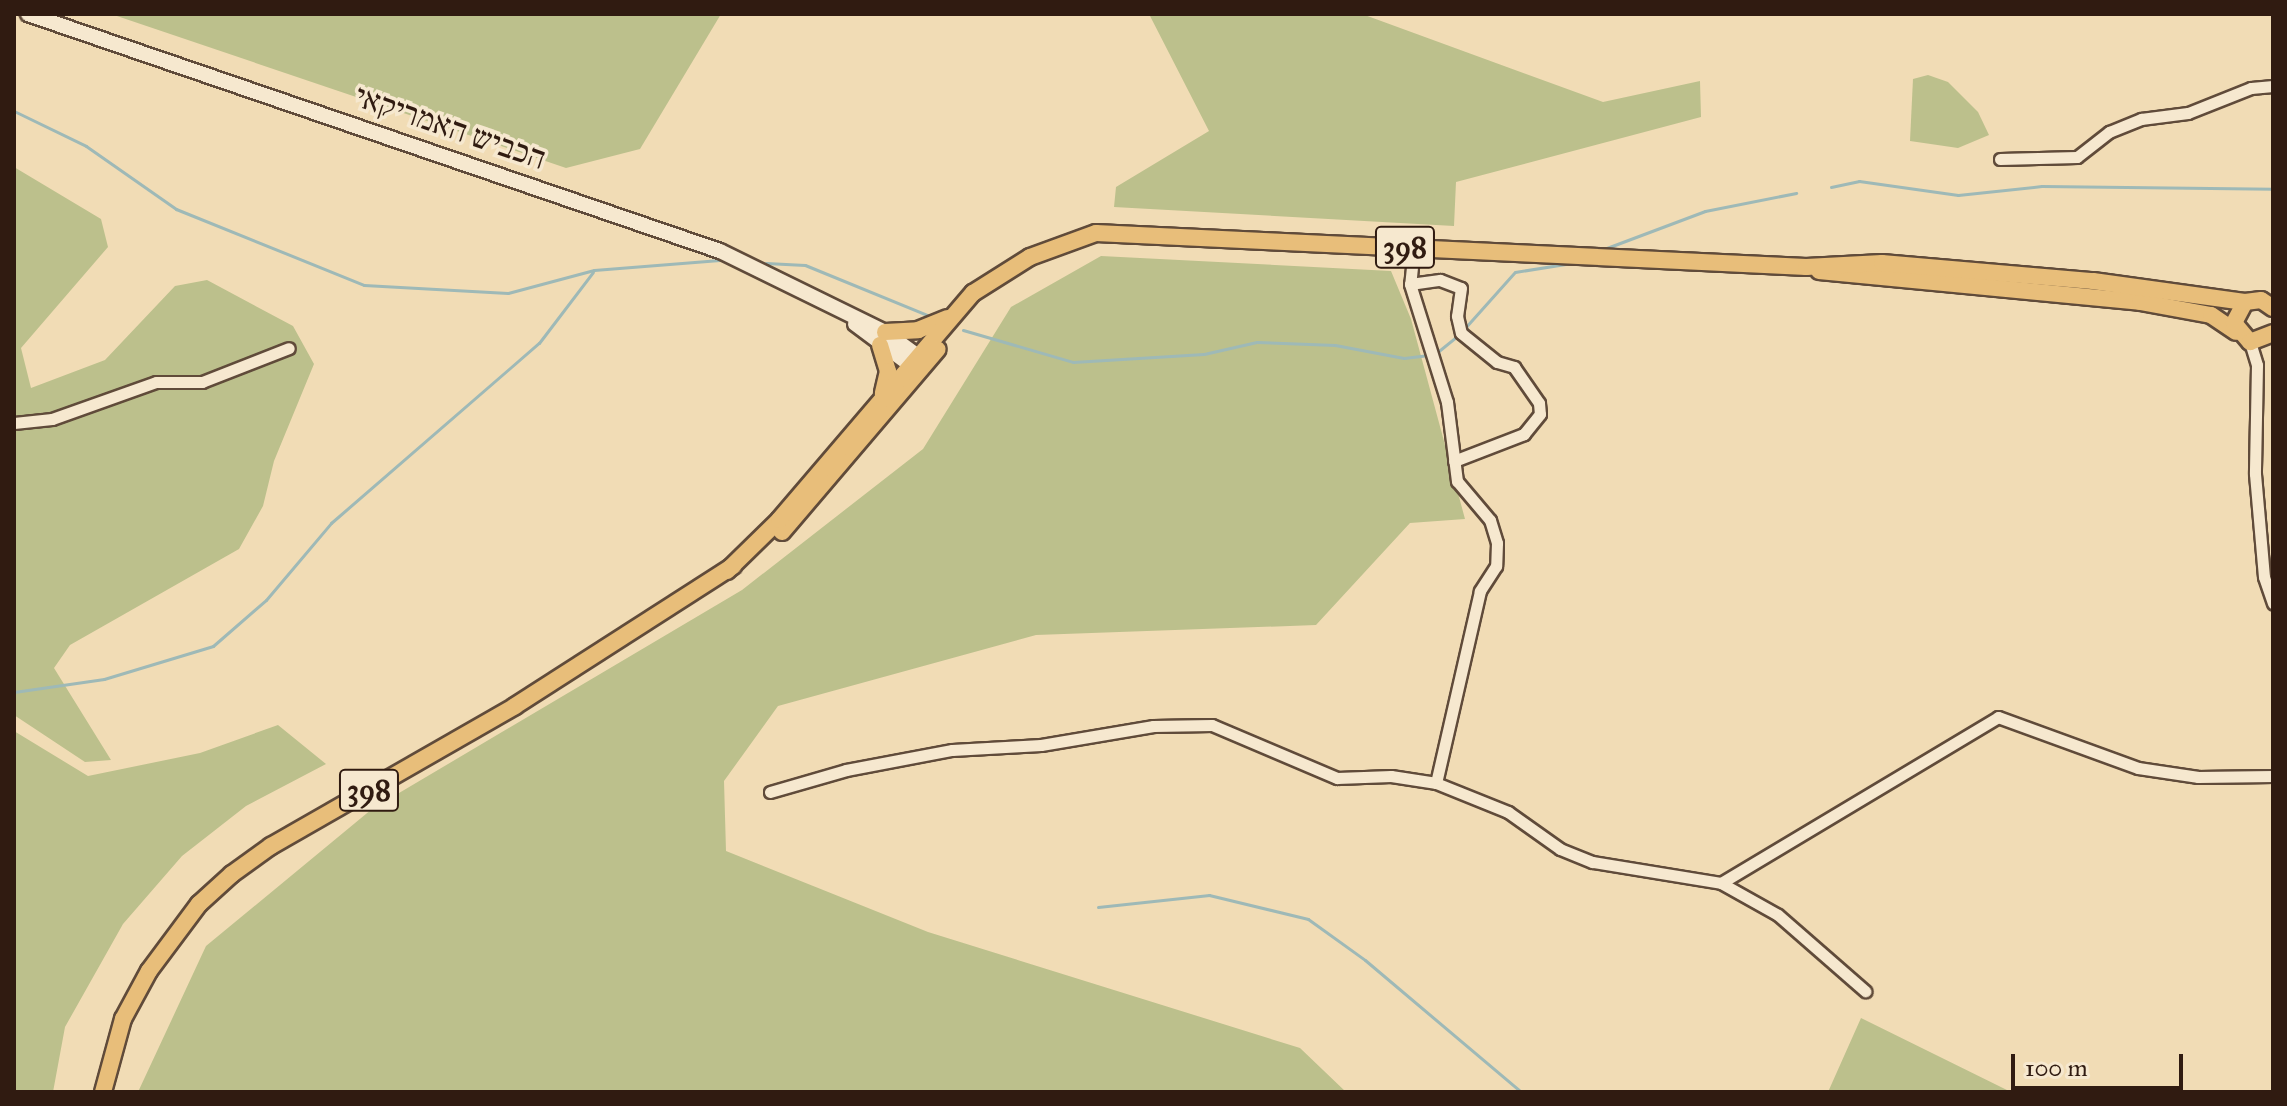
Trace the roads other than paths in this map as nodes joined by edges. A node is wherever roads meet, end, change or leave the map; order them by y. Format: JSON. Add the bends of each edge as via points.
{"nodes":[{"id":1,"x":28,"y":14,"type":"edge"},
{"id":2,"x":2273,"y":86,"type":"edge"},
{"id":3,"x":2000,"y":159,"type":"dead end"},
{"id":4,"x":1414,"y":248,"type":"junction"},
{"id":5,"x":1011,"y":268,"type":"junction"},
{"id":6,"x":1410,"y":284,"type":"junction"},
{"id":7,"x":2092,"y":288,"type":"junction"},
{"id":8,"x":2245,"y":302,"type":"junction"},
{"id":9,"x":2273,"y":308,"type":"edge"},
{"id":10,"x":956,"y":313,"type":"junction"},
{"id":11,"x":2273,"y":334,"type":"edge"},
{"id":12,"x":2243,"y":337,"type":"junction"},
{"id":13,"x":882,"y":338,"type":"junction"},
{"id":14,"x":289,"y":348,"type":"dead end"},
{"id":15,"x":917,"y":363,"type":"junction"},
{"id":16,"x":882,"y":397,"type":"junction"},
{"id":17,"x":14,"y":423,"type":"edge"},
{"id":18,"x":1454,"y":461,"type":"junction"},
{"id":19,"x":727,"y":571,"type":"junction"},
{"id":20,"x":2273,"y":603,"type":"edge"},
{"id":21,"x":2273,"y":776,"type":"edge"},
{"id":22,"x":1436,"y":783,"type":"junction"},
{"id":23,"x":770,"y":792,"type":"dead end"},
{"id":24,"x":1721,"y":883,"type":"junction"},
{"id":25,"x":1865,"y":991,"type":"dead end"},
{"id":26,"x":103,"y":1092,"type":"edge"}],
"edges":[{"from":1,"to":13,"type":"main road","name":"הכביש האמריקאי","via":[[675,235],[763,271]]},
{"from":2,"to":3,"type":"street","via":[[2251,88],[2188,113],[2141,119],[2109,132],[2077,157]]},
{"from":4,"to":5,"type":"main road","number":"398","via":[[1096,233]]},
{"from":4,"to":6,"type":"street"},
{"from":4,"to":7,"type":"main road","number":"398","via":[[1806,267],[1830,274]]},
{"from":5,"to":10,"type":"main road","number":"398","via":[[973,293]]},
{"from":5,"to":15,"type":"main road","number":"398"},
{"from":6,"to":18,"type":"street","via":[[1447,402]]},
{"from":6,"to":18,"type":"street","via":[[1440,280],[1461,288],[1461,333],[1497,362],[1514,367],[1539,403],[1540,414],[1524,434]]},
{"from":7,"to":8,"type":"main road","number":"398"},
{"from":7,"to":12,"type":"main road","number":"398","via":[[2211,315]]},
{"from":8,"to":9,"type":"main road","number":"398","via":[[2261,300]]},
{"from":8,"to":12,"type":"main road","via":[[2234,315]]},
{"from":10,"to":13,"type":"main road","via":[[929,327]]},
{"from":10,"to":15,"type":"main road","number":"398"},
{"from":11,"to":12,"type":"main road"},
{"from":12,"to":20,"type":"street","via":[[2257,365],[2255,474],[2264,577]]},
{"from":13,"to":15,"type":"main road","name":"הכביש האמריקאי"},
{"from":13,"to":16,"type":"main road","via":[[888,371]]},
{"from":14,"to":17,"type":"street","via":[[202,382],[156,382],[52,419]]},
{"from":15,"to":16,"type":"main road","number":"398"},
{"from":15,"to":19,"type":"main road","number":"398","via":[[778,536]]},
{"from":16,"to":19,"type":"main road","number":"398","via":[[779,520]]},
{"from":18,"to":22,"type":"street","via":[[1457,481],[1490,520],[1496,566],[1480,591]]},
{"from":19,"to":26,"type":"main road","number":"398","via":[[515,706],[271,846],[232,874],[199,904],[149,971],[123,1019]]},
{"from":21,"to":24,"type":"street","via":[[2198,777],[2138,768],[1998,717]]},
{"from":22,"to":23,"type":"street","via":[[1391,776],[1337,778],[1212,725],[1153,726],[1041,745],[952,750],[846,770]]},
{"from":22,"to":24,"type":"street","via":[[1508,812],[1560,849],[1593,862]]},
{"from":24,"to":25,"type":"street","via":[[1778,915]]}]}
